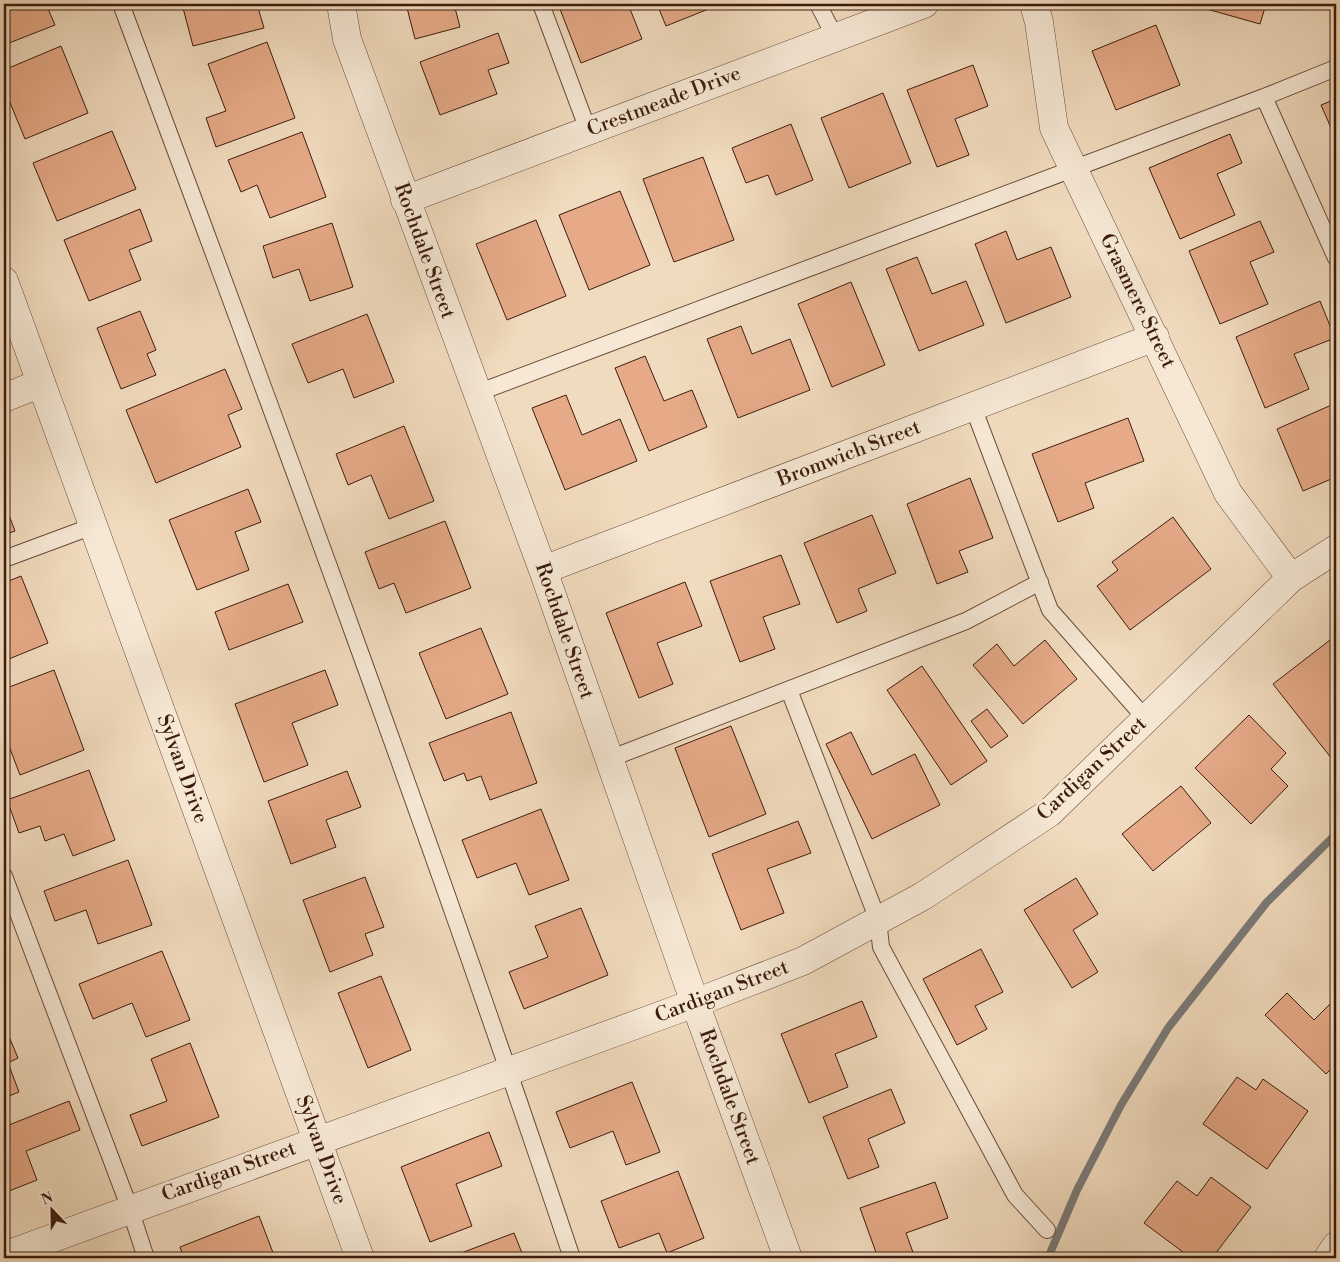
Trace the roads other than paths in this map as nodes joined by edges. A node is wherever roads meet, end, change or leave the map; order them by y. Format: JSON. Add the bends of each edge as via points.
{"nodes":[{"id":1,"x":121,"y":4,"type":"edge"},
{"id":2,"x":341,"y":4,"type":"edge"},
{"id":3,"x":541,"y":4,"type":"edge"},
{"id":4,"x":818,"y":4,"type":"edge"},
{"id":5,"x":924,"y":4,"type":"edge"},
{"id":6,"x":1034,"y":4,"type":"edge"},
{"id":7,"x":835,"y":37,"type":"junction"},
{"id":8,"x":1336,"y":68,"type":"edge"},
{"id":9,"x":1264,"y":97,"type":"junction"},
{"id":10,"x":588,"y":130,"type":"junction"},
{"id":11,"x":1074,"y":169,"type":"junction"},
{"id":12,"x":405,"y":200,"type":"junction"},
{"id":13,"x":1336,"y":258,"type":"edge"},
{"id":14,"x":4,"y":281,"type":"edge"},
{"id":15,"x":1155,"y":337,"type":"junction"},
{"id":16,"x":41,"y":383,"type":"junction"},
{"id":17,"x":477,"y":393,"type":"junction"},
{"id":18,"x":4,"y":398,"type":"edge"},
{"id":19,"x":974,"y":406,"type":"junction"},
{"id":20,"x":93,"y":526,"type":"junction"},
{"id":21,"x":1336,"y":549,"type":"edge"},
{"id":22,"x":4,"y":559,"type":"edge"},
{"id":23,"x":543,"y":570,"type":"junction"},
{"id":24,"x":1292,"y":578,"type":"junction"},
{"id":25,"x":1040,"y":582,"type":"junction"},
{"id":26,"x":789,"y":690,"type":"junction"},
{"id":27,"x":1146,"y":719,"type":"junction"},
{"id":28,"x":610,"y":760,"type":"junction"},
{"id":29,"x":4,"y":876,"type":"edge"},
{"id":30,"x":878,"y":920,"type":"junction"},
{"id":31,"x":695,"y":1003,"type":"junction"},
{"id":32,"x":509,"y":1070,"type":"junction"},
{"id":33,"x":317,"y":1140,"type":"junction"},
{"id":34,"x":130,"y":1209,"type":"junction"},
{"id":35,"x":1047,"y":1230,"type":"dead end"},
{"id":36,"x":1336,"y":1246,"type":"edge"},
{"id":37,"x":4,"y":1256,"type":"edge"},
{"id":38,"x":146,"y":1258,"type":"edge"},
{"id":39,"x":360,"y":1258,"type":"edge"},
{"id":40,"x":572,"y":1258,"type":"edge"},
{"id":41,"x":788,"y":1258,"type":"edge"},
{"id":42,"x":1328,"y":1258,"type":"edge"}],
"edges":[{"from":1,"to":32,"type":"lane","via":[[288,452]]},
{"from":2,"to":12,"type":"street","name":"Rochdale Street","via":[[347,39]]},
{"from":3,"to":10,"type":"lane"},
{"from":4,"to":7,"type":"lane"},
{"from":5,"to":7,"type":"street","name":"Crestmeade Drive"},
{"from":6,"to":11,"type":"street","name":"Grasmere Street","via":[[1054,128]]},
{"from":7,"to":10,"type":"street","name":"Crestmeade Drive"},
{"from":8,"to":9,"type":"lane"},
{"from":9,"to":11,"type":"lane"},
{"from":9,"to":13,"type":"lane"},
{"from":10,"to":12,"type":"street","name":"Crestmeade Drive"},
{"from":11,"to":15,"type":"street","name":"Grasmere Street"},
{"from":11,"to":17,"type":"lane"},
{"from":12,"to":17,"type":"street","name":"Rochdale Street"},
{"from":14,"to":16,"type":"street","name":"Sylvan Drive"},
{"from":15,"to":19,"type":"street","name":"Bromwich Street"},
{"from":15,"to":24,"type":"street","name":"Grasmere Street","via":[[1228,492]]},
{"from":16,"to":18,"type":"street"},
{"from":16,"to":20,"type":"street","name":"Sylvan Drive"},
{"from":17,"to":23,"type":"street","name":"Rochdale Street"},
{"from":19,"to":23,"type":"street","name":"Bromwich Street"},
{"from":19,"to":25,"type":"lane"},
{"from":20,"to":22,"type":"lane"},
{"from":20,"to":33,"type":"street","name":"Sylvan Drive"},
{"from":21,"to":24,"type":"street","name":"Cardigan Street"},
{"from":23,"to":28,"type":"street","name":"Rochdale Street"},
{"from":24,"to":27,"type":"street","name":"Cardigan Street"},
{"from":25,"to":26,"type":"lane","via":[[966,621]]},
{"from":25,"to":27,"type":"lane","via":[[1050,610]]},
{"from":26,"to":28,"type":"lane"},
{"from":26,"to":30,"type":"lane"},
{"from":27,"to":30,"type":"street","name":"Cardigan Street","via":[[1049,813],[923,896]]},
{"from":28,"to":31,"type":"street","name":"Rochdale Street"},
{"from":29,"to":34,"type":"lane"},
{"from":30,"to":31,"type":"street","name":"Cardigan Street","via":[[803,961]]},
{"from":30,"to":35,"type":"lane","via":[[881,947],[944,1065],[1015,1195]]},
{"from":31,"to":32,"type":"street","name":"Cardigan Street"},
{"from":31,"to":41,"type":"street","name":"Rochdale Street"},
{"from":32,"to":33,"type":"street","name":"Cardigan Street"},
{"from":32,"to":40,"type":"lane"},
{"from":33,"to":34,"type":"street","name":"Cardigan Street"},
{"from":33,"to":39,"type":"street","name":"Sylvan Drive"},
{"from":34,"to":37,"type":"street","name":"Cardigan Street"},
{"from":34,"to":38,"type":"lane"},
{"from":36,"to":42,"type":"street"}]}
